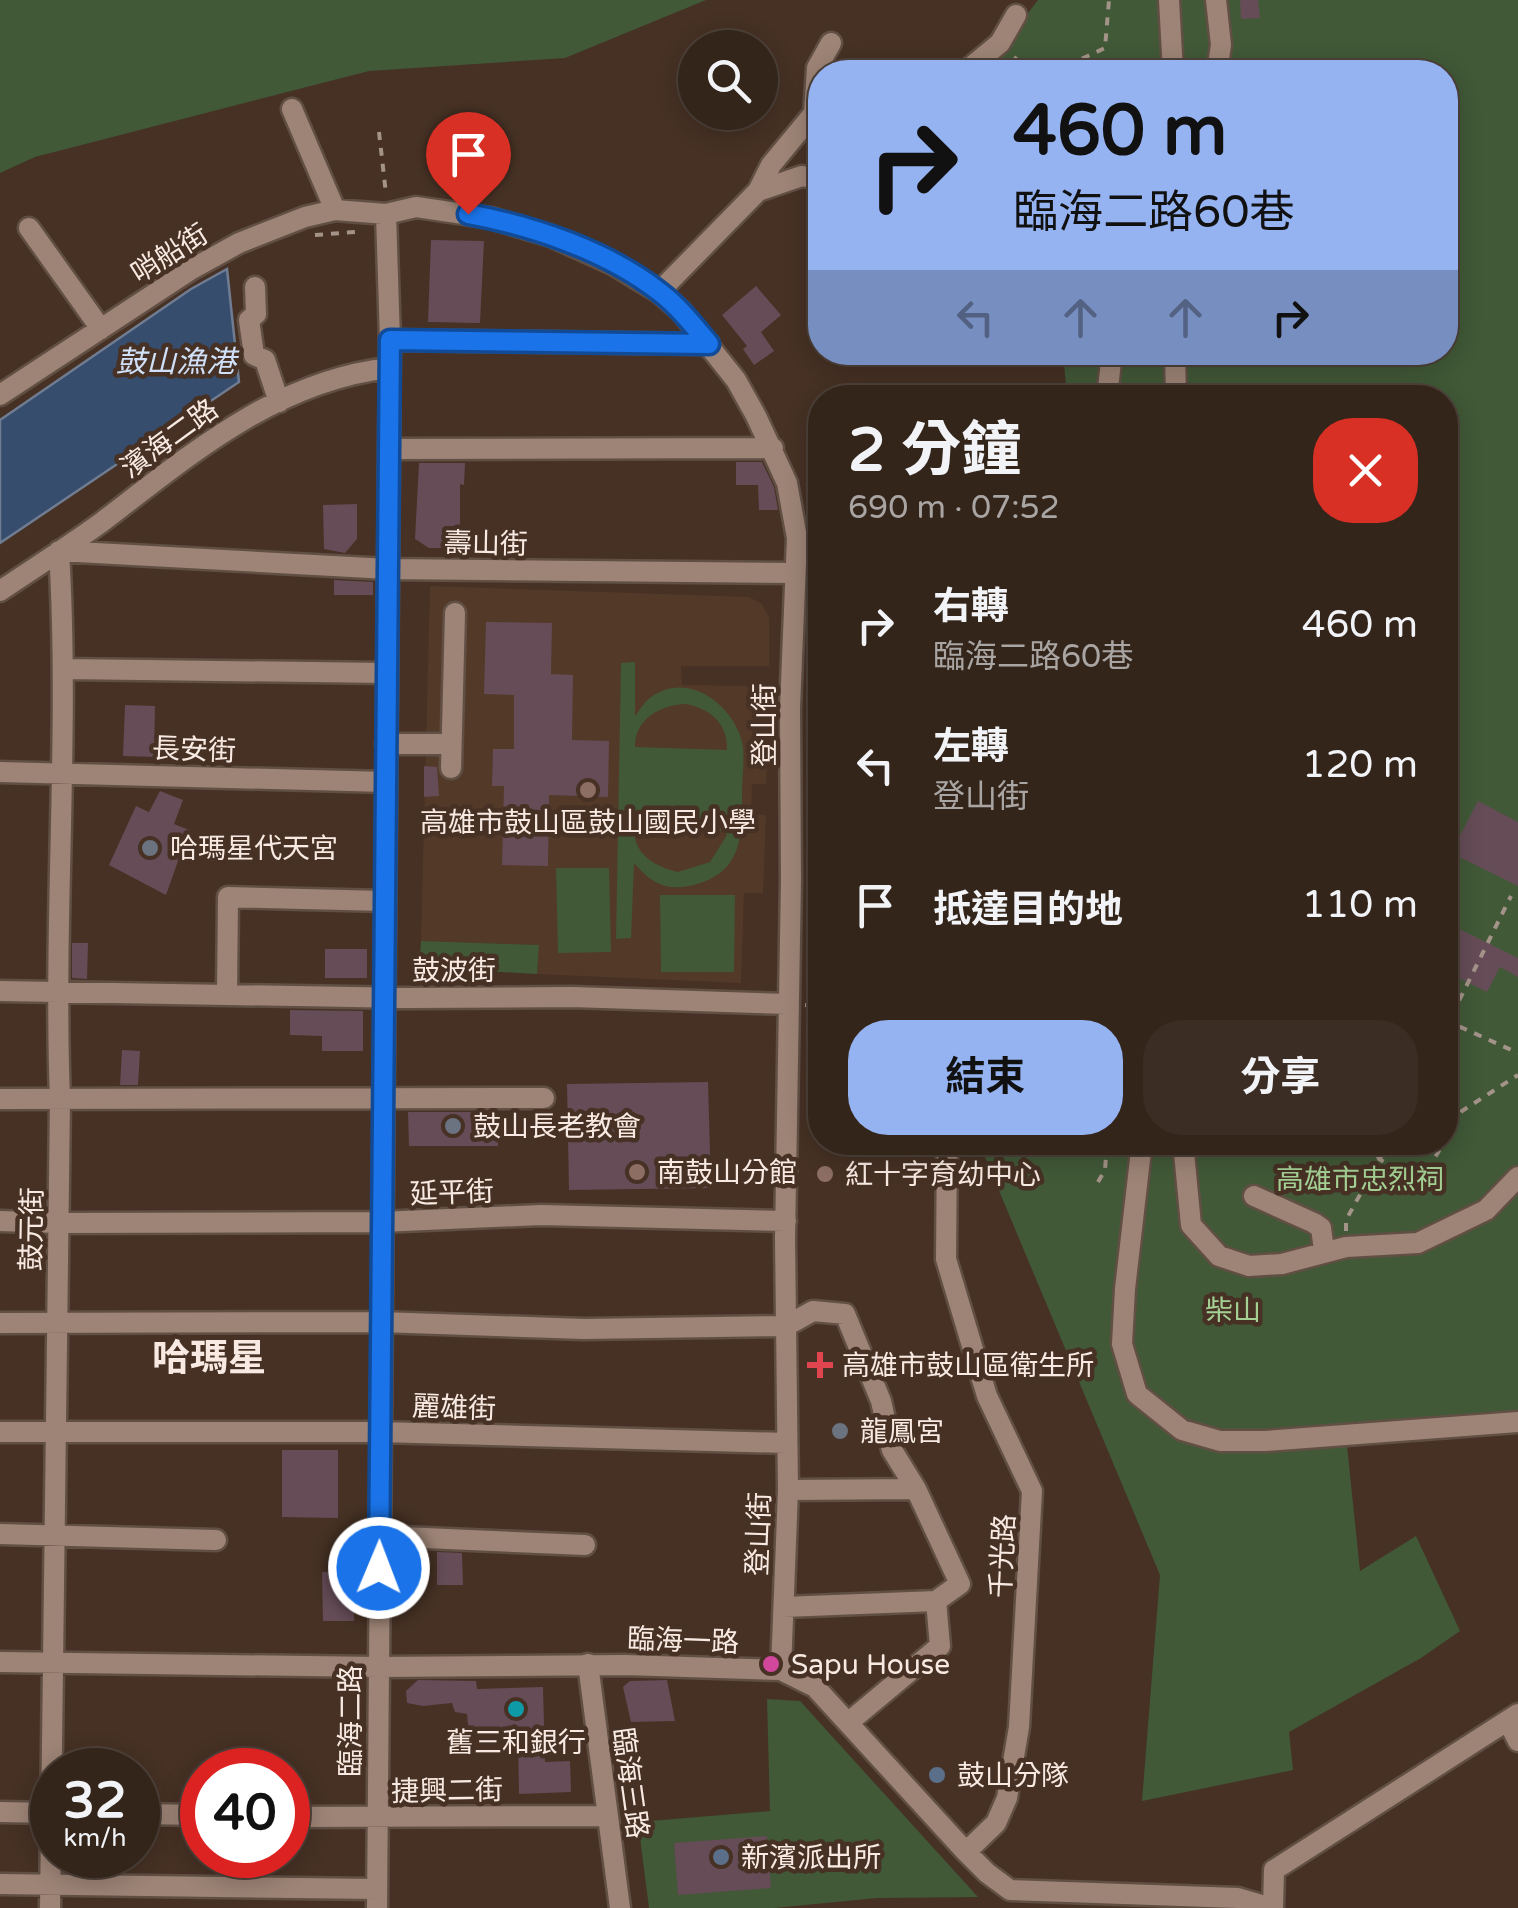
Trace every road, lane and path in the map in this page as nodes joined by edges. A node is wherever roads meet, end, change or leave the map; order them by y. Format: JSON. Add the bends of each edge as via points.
{"nodes":[{"id":1,"x":1109,"y":0,"type":"edge"},
{"id":2,"x":1169,"y":0,"type":"edge"},
{"id":3,"x":1216,"y":0,"type":"edge"},
{"id":4,"x":1016,"y":15,"type":"dead end"},
{"id":5,"x":1000,"y":43,"type":"junction"},
{"id":6,"x":830,"y":44,"type":"dead end"},
{"id":7,"x":821,"y":60,"type":"edge"},
{"id":8,"x":979,"y":60,"type":"edge"},
{"id":9,"x":1018,"y":60,"type":"edge"},
{"id":10,"x":1085,"y":60,"type":"edge"},
{"id":11,"x":1172,"y":60,"type":"edge"},
{"id":12,"x":1218,"y":60,"type":"edge"},
{"id":13,"x":292,"y":109,"type":"dead end"},
{"id":14,"x":808,"y":120,"type":"edge"},
{"id":15,"x":379,"y":132,"type":"dead end"},
{"id":16,"x":808,"y":177,"type":"edge"},
{"id":17,"x":758,"y":191,"type":"junction"},
{"id":18,"x":336,"y":210,"type":"junction"},
{"id":19,"x":386,"y":214,"type":"junction"},
{"id":20,"x":29,"y":228,"type":"dead end"},
{"id":21,"x":255,"y":287,"type":"dead end"},
{"id":22,"x":660,"y":292,"type":"junction"},
{"id":23,"x":101,"y":329,"type":"junction"},
{"id":24,"x":390,"y":340,"type":"junction"},
{"id":25,"x":709,"y":344,"type":"junction"},
{"id":26,"x":389,"y":368,"type":"junction"},
{"id":27,"x":0,"y":395,"type":"edge"},
{"id":28,"x":279,"y":402,"type":"junction"},
{"id":29,"x":773,"y":448,"type":"junction"},
{"id":30,"x":389,"y":449,"type":"junction"},
{"id":31,"x":59,"y":551,"type":"junction"},
{"id":32,"x":388,"y":569,"type":"junction"},
{"id":33,"x":794,"y":573,"type":"junction"},
{"id":34,"x":0,"y":591,"type":"edge"},
{"id":35,"x":455,"y":614,"type":"dead end"},
{"id":36,"x":65,"y":669,"type":"junction"},
{"id":37,"x":386,"y":672,"type":"junction"},
{"id":38,"x":386,"y":744,"type":"junction"},
{"id":39,"x":451,"y":744,"type":"junction"},
{"id":40,"x":450,"y":768,"type":"dead end"},
{"id":41,"x":0,"y":772,"type":"edge"},
{"id":42,"x":64,"y":773,"type":"junction"},
{"id":43,"x":386,"y":782,"type":"junction"},
{"id":44,"x":1511,"y":896,"type":"dead end"},
{"id":45,"x":384,"y":900,"type":"junction"},
{"id":46,"x":0,"y":992,"type":"edge"},
{"id":47,"x":56,"y":994,"type":"junction"},
{"id":48,"x":226,"y":994,"type":"junction"},
{"id":49,"x":384,"y":997,"type":"junction"},
{"id":50,"x":1458,"y":999,"type":"edge"},
{"id":51,"x":788,"y":1004,"type":"junction"},
{"id":52,"x":1458,"y":1025,"type":"edge"},
{"id":53,"x":1518,"y":1053,"type":"edge"},
{"id":54,"x":1518,"y":1075,"type":"edge"},
{"id":55,"x":544,"y":1098,"type":"dead end"},
{"id":56,"x":60,"y":1099,"type":"junction"},
{"id":57,"x":0,"y":1100,"type":"edge"},
{"id":58,"x":382,"y":1100,"type":"junction"},
{"id":59,"x":1458,"y":1117,"type":"edge"},
{"id":60,"x":947,"y":1155,"type":"edge"},
{"id":61,"x":1106,"y":1155,"type":"edge"},
{"id":62,"x":1140,"y":1155,"type":"edge"},
{"id":63,"x":1184,"y":1155,"type":"edge"},
{"id":64,"x":1378,"y":1155,"type":"edge"},
{"id":65,"x":1382,"y":1155,"type":"edge"},
{"id":66,"x":1437,"y":1155,"type":"edge"},
{"id":67,"x":1380,"y":1159,"type":"junction"},
{"id":68,"x":1518,"y":1178,"type":"edge"},
{"id":69,"x":1098,"y":1182,"type":"dead end"},
{"id":70,"x":1254,"y":1196,"type":"dead end"},
{"id":71,"x":1346,"y":1220,"type":"dead end"},
{"id":72,"x":0,"y":1221,"type":"edge"},
{"id":73,"x":786,"y":1221,"type":"junction"},
{"id":74,"x":381,"y":1222,"type":"junction"},
{"id":75,"x":58,"y":1224,"type":"junction"},
{"id":76,"x":1324,"y":1250,"type":"junction"},
{"id":77,"x":380,"y":1322,"type":"junction"},
{"id":78,"x":0,"y":1323,"type":"edge"},
{"id":79,"x":57,"y":1324,"type":"junction"},
{"id":80,"x":786,"y":1326,"type":"junction"},
{"id":81,"x":1518,"y":1422,"type":"edge"},
{"id":82,"x":0,"y":1432,"type":"edge"},
{"id":83,"x":380,"y":1432,"type":"junction"},
{"id":84,"x":56,"y":1433,"type":"junction"},
{"id":85,"x":786,"y":1442,"type":"junction"},
{"id":86,"x":916,"y":1489,"type":"junction"},
{"id":87,"x":788,"y":1490,"type":"junction"},
{"id":88,"x":0,"y":1534,"type":"edge"},
{"id":89,"x":53,"y":1534,"type":"junction"},
{"id":90,"x":379,"y":1536,"type":"junction"},
{"id":91,"x":216,"y":1540,"type":"dead end"},
{"id":92,"x":585,"y":1544,"type":"dead end"},
{"id":93,"x":936,"y":1601,"type":"junction"},
{"id":94,"x":784,"y":1607,"type":"junction"},
{"id":95,"x":0,"y":1662,"type":"edge"},
{"id":96,"x":53,"y":1662,"type":"junction"},
{"id":97,"x":588,"y":1664,"type":"junction"},
{"id":98,"x":378,"y":1667,"type":"junction"},
{"id":99,"x":781,"y":1670,"type":"junction"},
{"id":100,"x":1513,"y":1718,"type":"edge"},
{"id":101,"x":849,"y":1722,"type":"junction"},
{"id":102,"x":1518,"y":1741,"type":"edge"},
{"id":103,"x":52,"y":1748,"type":"edge"},
{"id":104,"x":0,"y":1812,"type":"edge"},
{"id":105,"x":30,"y":1813,"type":"edge"},
{"id":106,"x":607,"y":1816,"type":"junction"},
{"id":107,"x":310,"y":1817,"type":"edge"},
{"id":108,"x":377,"y":1818,"type":"junction"},
{"id":109,"x":966,"y":1852,"type":"junction"},
{"id":110,"x":50,"y":1878,"type":"edge"},
{"id":111,"x":50,"y":1883,"type":"junction"},
{"id":112,"x":0,"y":1884,"type":"edge"},
{"id":113,"x":377,"y":1898,"type":"edge"},
{"id":114,"x":50,"y":1908,"type":"edge"},
{"id":115,"x":620,"y":1908,"type":"edge"},
{"id":116,"x":1272,"y":1908,"type":"edge"}],
"edges":[{"from":1,"to":10,"type":"path","via":[[1105,48]]},
{"from":2,"to":11,"type":"street"},
{"from":3,"to":12,"type":"street"},
{"from":4,"to":5,"type":"street"},
{"from":5,"to":8,"type":"street"},
{"from":5,"to":9,"type":"path"},
{"from":6,"to":7,"type":"street"},
{"from":13,"to":18,"type":"street"},
{"from":14,"to":17,"type":"street"},
{"from":15,"to":19,"type":"path"},
{"from":16,"to":17,"type":"street"},
{"from":17,"to":22,"type":"street"},
{"from":18,"to":19,"type":"street","name":"哨船街"},
{"from":18,"to":23,"type":"street","name":"哨船街","via":[[239,243]]},
{"from":19,"to":22,"type":"street","name":"登山街","via":[[416,207],[491,218],[614,264]]},
{"from":19,"to":24,"type":"street","name":"臨海二路"},
{"from":20,"to":23,"type":"street"},
{"from":21,"to":28,"type":"street","via":[[256,314],[249,320],[254,355],[265,360]]},
{"from":22,"to":25,"type":"street","name":"登山街"},
{"from":23,"to":27,"type":"street","name":"哨船街"},
{"from":24,"to":25,"type":"street"},
{"from":24,"to":26,"type":"street","name":"臨海二路"},
{"from":25,"to":29,"type":"street","name":"登山街"},
{"from":26,"to":28,"type":"street","name":"濱海二路","via":[[356,372]]},
{"from":26,"to":30,"type":"street","name":"臨海二路"},
{"from":28,"to":31,"type":"street","name":"濱海二路","via":[[218,434]]},
{"from":29,"to":30,"type":"street"},
{"from":29,"to":33,"type":"street","name":"登山街","via":[[792,500]]},
{"from":30,"to":32,"type":"street","name":"臨海二路"},
{"from":31,"to":32,"type":"street","name":"壽山街"},
{"from":31,"to":34,"type":"street","name":"濱海二路"},
{"from":31,"to":36,"type":"street","name":"鼓元街"},
{"from":32,"to":33,"type":"street","name":"壽山街"},
{"from":32,"to":37,"type":"street","name":"臨海二路"},
{"from":33,"to":51,"type":"street","name":"登山街"},
{"from":35,"to":39,"type":"street"},
{"from":36,"to":37,"type":"street"},
{"from":36,"to":42,"type":"street","name":"鼓元街"},
{"from":37,"to":38,"type":"street","name":"臨海二路"},
{"from":38,"to":39,"type":"street"},
{"from":38,"to":43,"type":"street","name":"臨海二路"},
{"from":39,"to":40,"type":"street"},
{"from":41,"to":42,"type":"street","name":"長安街"},
{"from":42,"to":43,"type":"street","name":"長安街"},
{"from":42,"to":47,"type":"street","name":"鼓元街"},
{"from":43,"to":45,"type":"street","name":"臨海二路"},
{"from":44,"to":50,"type":"path"},
{"from":45,"to":48,"type":"street","via":[[228,897]]},
{"from":45,"to":49,"type":"street","name":"臨海二路"},
{"from":46,"to":47,"type":"street","name":"鼓波街"},
{"from":47,"to":48,"type":"street","name":"鼓波街"},
{"from":47,"to":56,"type":"street","name":"鼓元街"},
{"from":48,"to":49,"type":"street","name":"鼓波街"},
{"from":49,"to":51,"type":"street","name":"鼓波街"},
{"from":49,"to":58,"type":"street","name":"臨海二路"},
{"from":51,"to":73,"type":"street","name":"登山街"},
{"from":52,"to":53,"type":"path"},
{"from":54,"to":59,"type":"path"},
{"from":55,"to":58,"type":"street"},
{"from":56,"to":57,"type":"street"},
{"from":56,"to":58,"type":"street"},
{"from":56,"to":75,"type":"street","name":"鼓元街"},
{"from":58,"to":74,"type":"street","name":"臨海二路"},
{"from":60,"to":109,"type":"street","name":"千光路","via":[[946,1259],[986,1396],[1032,1491],[1019,1727],[1007,1798],[996,1823]]},
{"from":61,"to":69,"type":"path"},
{"from":62,"to":81,"type":"street","via":[[1122,1344],[1137,1394],[1182,1430],[1220,1441],[1265,1441]]},
{"from":63,"to":76,"type":"street","via":[[1191,1225],[1220,1256],[1249,1266]]},
{"from":64,"to":67,"type":"path"},
{"from":65,"to":67,"type":"path"},
{"from":66,"to":67,"type":"path","via":[[1422,1182]]},
{"from":67,"to":71,"type":"path"},
{"from":68,"to":76,"type":"street","via":[[1486,1210],[1418,1243]]},
{"from":70,"to":76,"type":"street","via":[[1314,1222]]},
{"from":72,"to":75,"type":"street","name":"延平街"},
{"from":73,"to":74,"type":"street","name":"延平街","via":[[541,1216]]},
{"from":73,"to":80,"type":"street","name":"登山街"},
{"from":74,"to":75,"type":"street","name":"延平街"},
{"from":74,"to":77,"type":"street","name":"臨海二路"},
{"from":75,"to":79,"type":"street","name":"鼓元街"},
{"from":77,"to":79,"type":"street"},
{"from":77,"to":80,"type":"street"},
{"from":77,"to":83,"type":"street","name":"臨海二路"},
{"from":78,"to":79,"type":"street"},
{"from":79,"to":84,"type":"street","name":"鼓元街"},
{"from":80,"to":85,"type":"street","name":"登山街"},
{"from":80,"to":86,"type":"street","via":[[813,1311],[845,1314],[881,1401],[892,1450]]},
{"from":82,"to":84,"type":"street","name":"麗雄街"},
{"from":83,"to":84,"type":"street","name":"麗雄街"},
{"from":83,"to":85,"type":"street","name":"麗雄街"},
{"from":83,"to":90,"type":"street","name":"臨海二路"},
{"from":84,"to":89,"type":"street","name":"鼓元街"},
{"from":85,"to":87,"type":"street","name":"登山街"},
{"from":86,"to":87,"type":"street"},
{"from":86,"to":93,"type":"street","via":[[960,1584]]},
{"from":87,"to":94,"type":"street","name":"登山街"},
{"from":88,"to":89,"type":"street"},
{"from":89,"to":91,"type":"street"},
{"from":89,"to":96,"type":"street","name":"鼓元街"},
{"from":90,"to":92,"type":"street"},
{"from":90,"to":98,"type":"street","name":"臨海二路"},
{"from":93,"to":94,"type":"street"},
{"from":93,"to":101,"type":"street","via":[[940,1646]]},
{"from":94,"to":99,"type":"street","name":"登山街"},
{"from":95,"to":96,"type":"street","name":"臨海一路"},
{"from":96,"to":98,"type":"street","name":"臨海一路"},
{"from":96,"to":103,"type":"street","name":"鼓元街"},
{"from":97,"to":98,"type":"street","name":"臨海一路"},
{"from":97,"to":99,"type":"street","name":"臨海一路"},
{"from":97,"to":106,"type":"street","name":"臨海三路"},
{"from":98,"to":108,"type":"street","name":"臨海二路"},
{"from":99,"to":101,"type":"street","via":[[814,1687]]},
{"from":100,"to":102,"type":"street"},
{"from":100,"to":116,"type":"street","via":[[1274,1870]]},
{"from":101,"to":109,"type":"street"},
{"from":104,"to":105,"type":"street"},
{"from":106,"to":108,"type":"street","name":"捷興二街"},
{"from":106,"to":115,"type":"street","name":"臨海三路"},
{"from":107,"to":108,"type":"street","name":"捷興二街"},
{"from":108,"to":113,"type":"street","name":"臨海二路"},
{"from":109,"to":116,"type":"street","via":[[1010,1890],[1238,1898]]},
{"from":110,"to":111,"type":"street","name":"鼓元街"},
{"from":111,"to":112,"type":"street"},
{"from":111,"to":113,"type":"street"},
{"from":111,"to":114,"type":"street","name":"鼓元街"}]}
